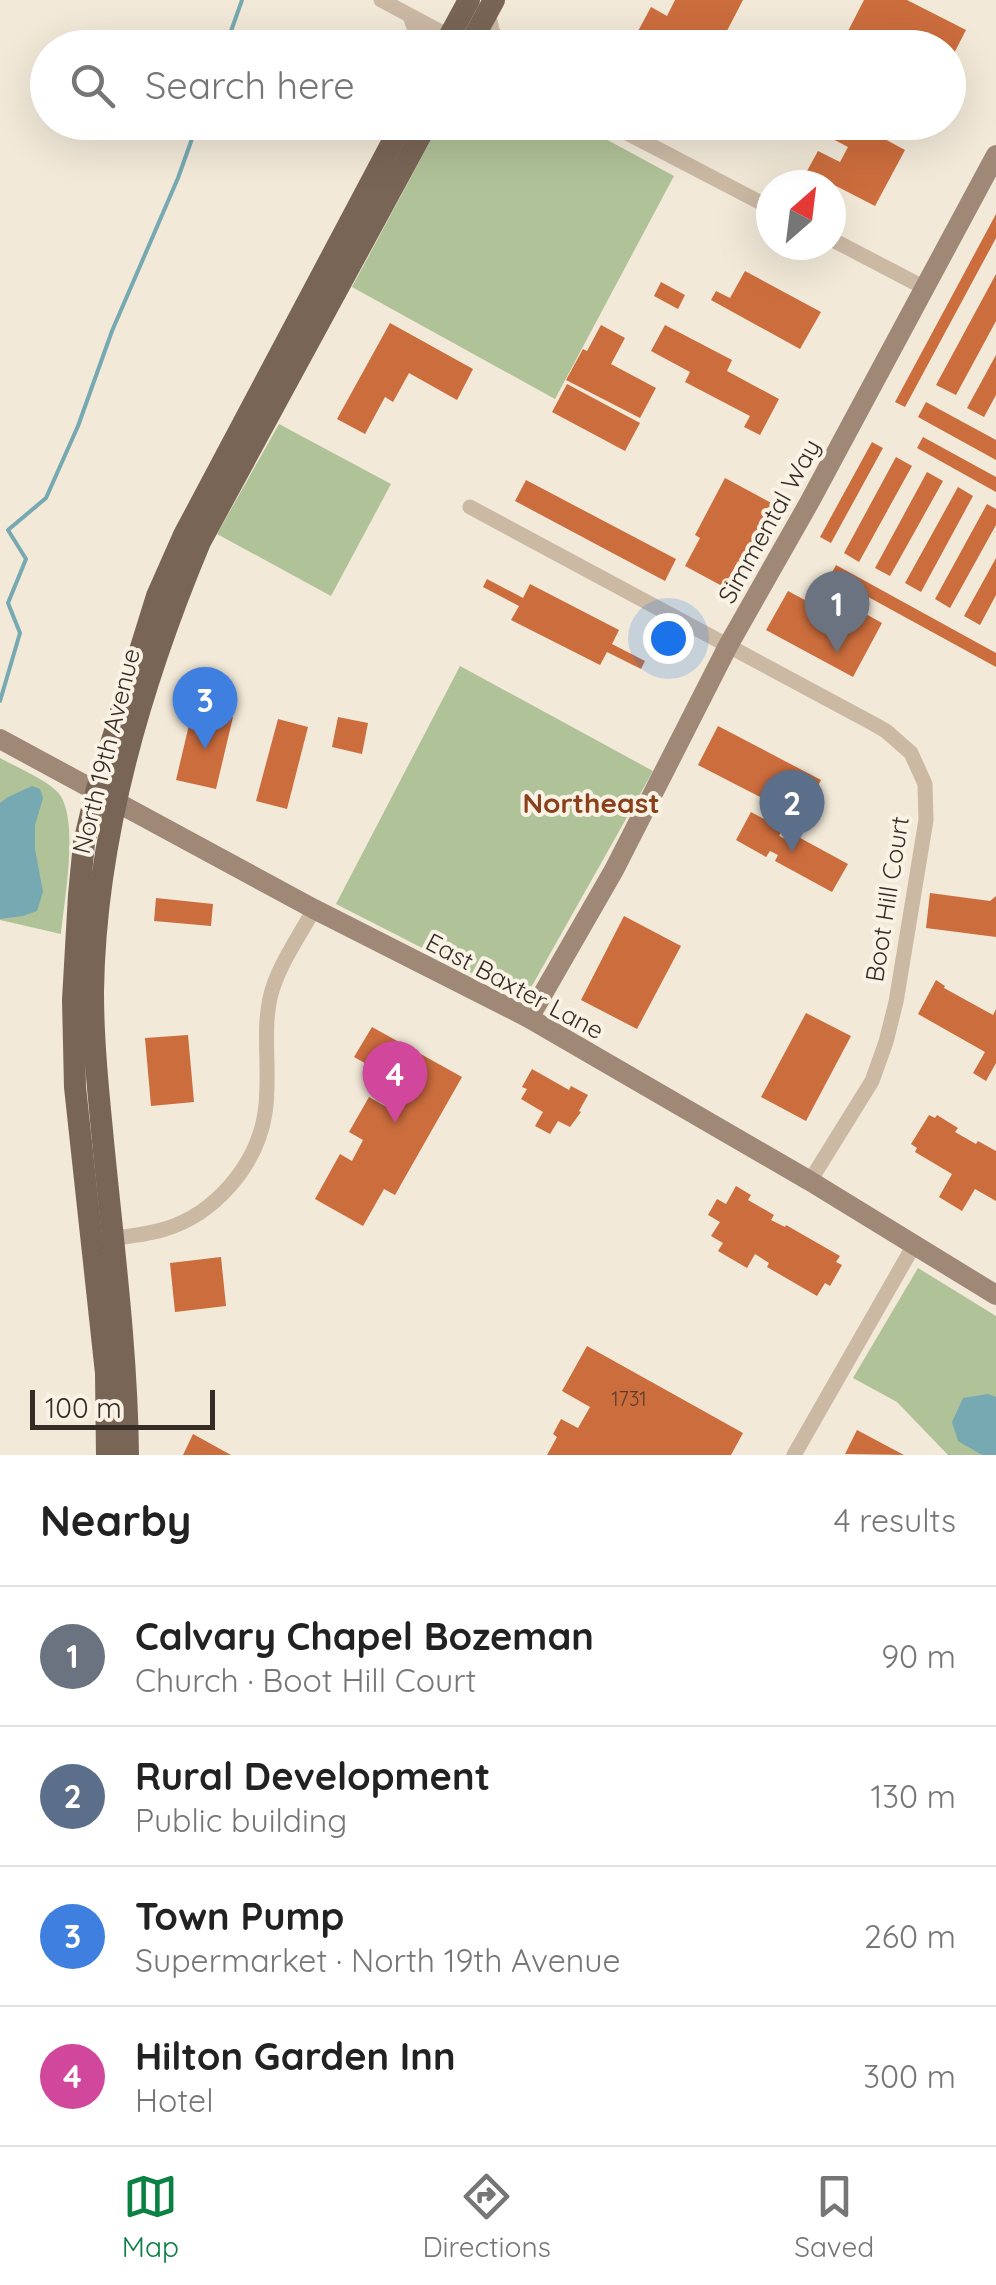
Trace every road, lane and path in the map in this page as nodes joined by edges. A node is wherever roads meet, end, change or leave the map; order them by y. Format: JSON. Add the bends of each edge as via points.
{"nodes":[{"id":1,"x":381,"y":0,"type":"edge"},
{"id":2,"x":484,"y":4,"type":"edge"},
{"id":3,"x":410,"y":16,"type":"junction"},
{"id":4,"x":415,"y":30,"type":"edge"},
{"id":5,"x":434,"y":30,"type":"edge"},
{"id":6,"x":469,"y":30,"type":"edge"},
{"id":7,"x":492,"y":30,"type":"edge"},
{"id":8,"x":393,"y":140,"type":"edge"},
{"id":9,"x":418,"y":140,"type":"edge"},
{"id":10,"x":640,"y":140,"type":"edge"},
{"id":11,"x":996,"y":155,"type":"edge"},
{"id":12,"x":756,"y":200,"type":"edge"},
{"id":13,"x":846,"y":248,"type":"edge"},
{"id":14,"x":923,"y":287,"type":"junction"},
{"id":15,"x":470,"y":506,"type":"dead end"},
{"id":16,"x":728,"y":644,"type":"junction"},
{"id":17,"x":0,"y":740,"type":"edge"},
{"id":18,"x":106,"y":798,"type":"junction"},
{"id":19,"x":314,"y":909,"type":"junction"},
{"id":20,"x":529,"y":1018,"type":"junction"},
{"id":21,"x":810,"y":1180,"type":"junction"},
{"id":22,"x":102,"y":1239,"type":"junction"},
{"id":23,"x":914,"y":1244,"type":"junction"},
{"id":24,"x":996,"y":1296,"type":"edge"},
{"id":25,"x":107,"y":1455,"type":"edge"},
{"id":26,"x":128,"y":1455,"type":"edge"},
{"id":27,"x":794,"y":1455,"type":"edge"}],
"edges":[{"from":1,"to":3,"type":"street"},
{"from":2,"to":6,"type":"main road"},
{"from":2,"to":7,"type":"street"},
{"from":3,"to":4,"type":"street"},
{"from":3,"to":5,"type":"street"},
{"from":8,"to":18,"type":"main road","name":"North 19th Avenue","via":[[156,596]]},
{"from":9,"to":18,"type":"main road","name":"North 19th Avenue","via":[[200,542]]},
{"from":10,"to":12,"type":"street"},
{"from":11,"to":14,"type":"main road","name":"Simmental Way"},
{"from":13,"to":14,"type":"street"},
{"from":14,"to":16,"type":"main road","name":"Simmental Way"},
{"from":15,"to":16,"type":"street","name":"Boot Hill Court"},
{"from":16,"to":20,"type":"main road","name":"Simmental Way","via":[[614,870]]},
{"from":16,"to":21,"type":"street","name":"Boot Hill Court","via":[[886,731],[912,753],[926,784],[926,820],[886,1042],[872,1081]]},
{"from":17,"to":18,"type":"main road","name":"East Baxter Lane"},
{"from":18,"to":19,"type":"main road","name":"East Baxter Lane"},
{"from":18,"to":22,"type":"main road","name":"North 19th Avenue","via":[[94,993]]},
{"from":19,"to":20,"type":"main road","name":"East Baxter Lane"},
{"from":19,"to":22,"type":"street","via":[[271,993],[265,1114],[243,1169],[215,1201],[184,1222]]},
{"from":20,"to":21,"type":"main road","name":"East Baxter Lane"},
{"from":21,"to":23,"type":"main road","name":"East Baxter Lane"},
{"from":22,"to":25,"type":"main road","name":"North 19th Avenue"},
{"from":22,"to":26,"type":"main road","name":"North 19th Avenue","via":[[126,1369]]},
{"from":23,"to":24,"type":"main road","name":"East Baxter Lane"},
{"from":23,"to":27,"type":"street"}]}
